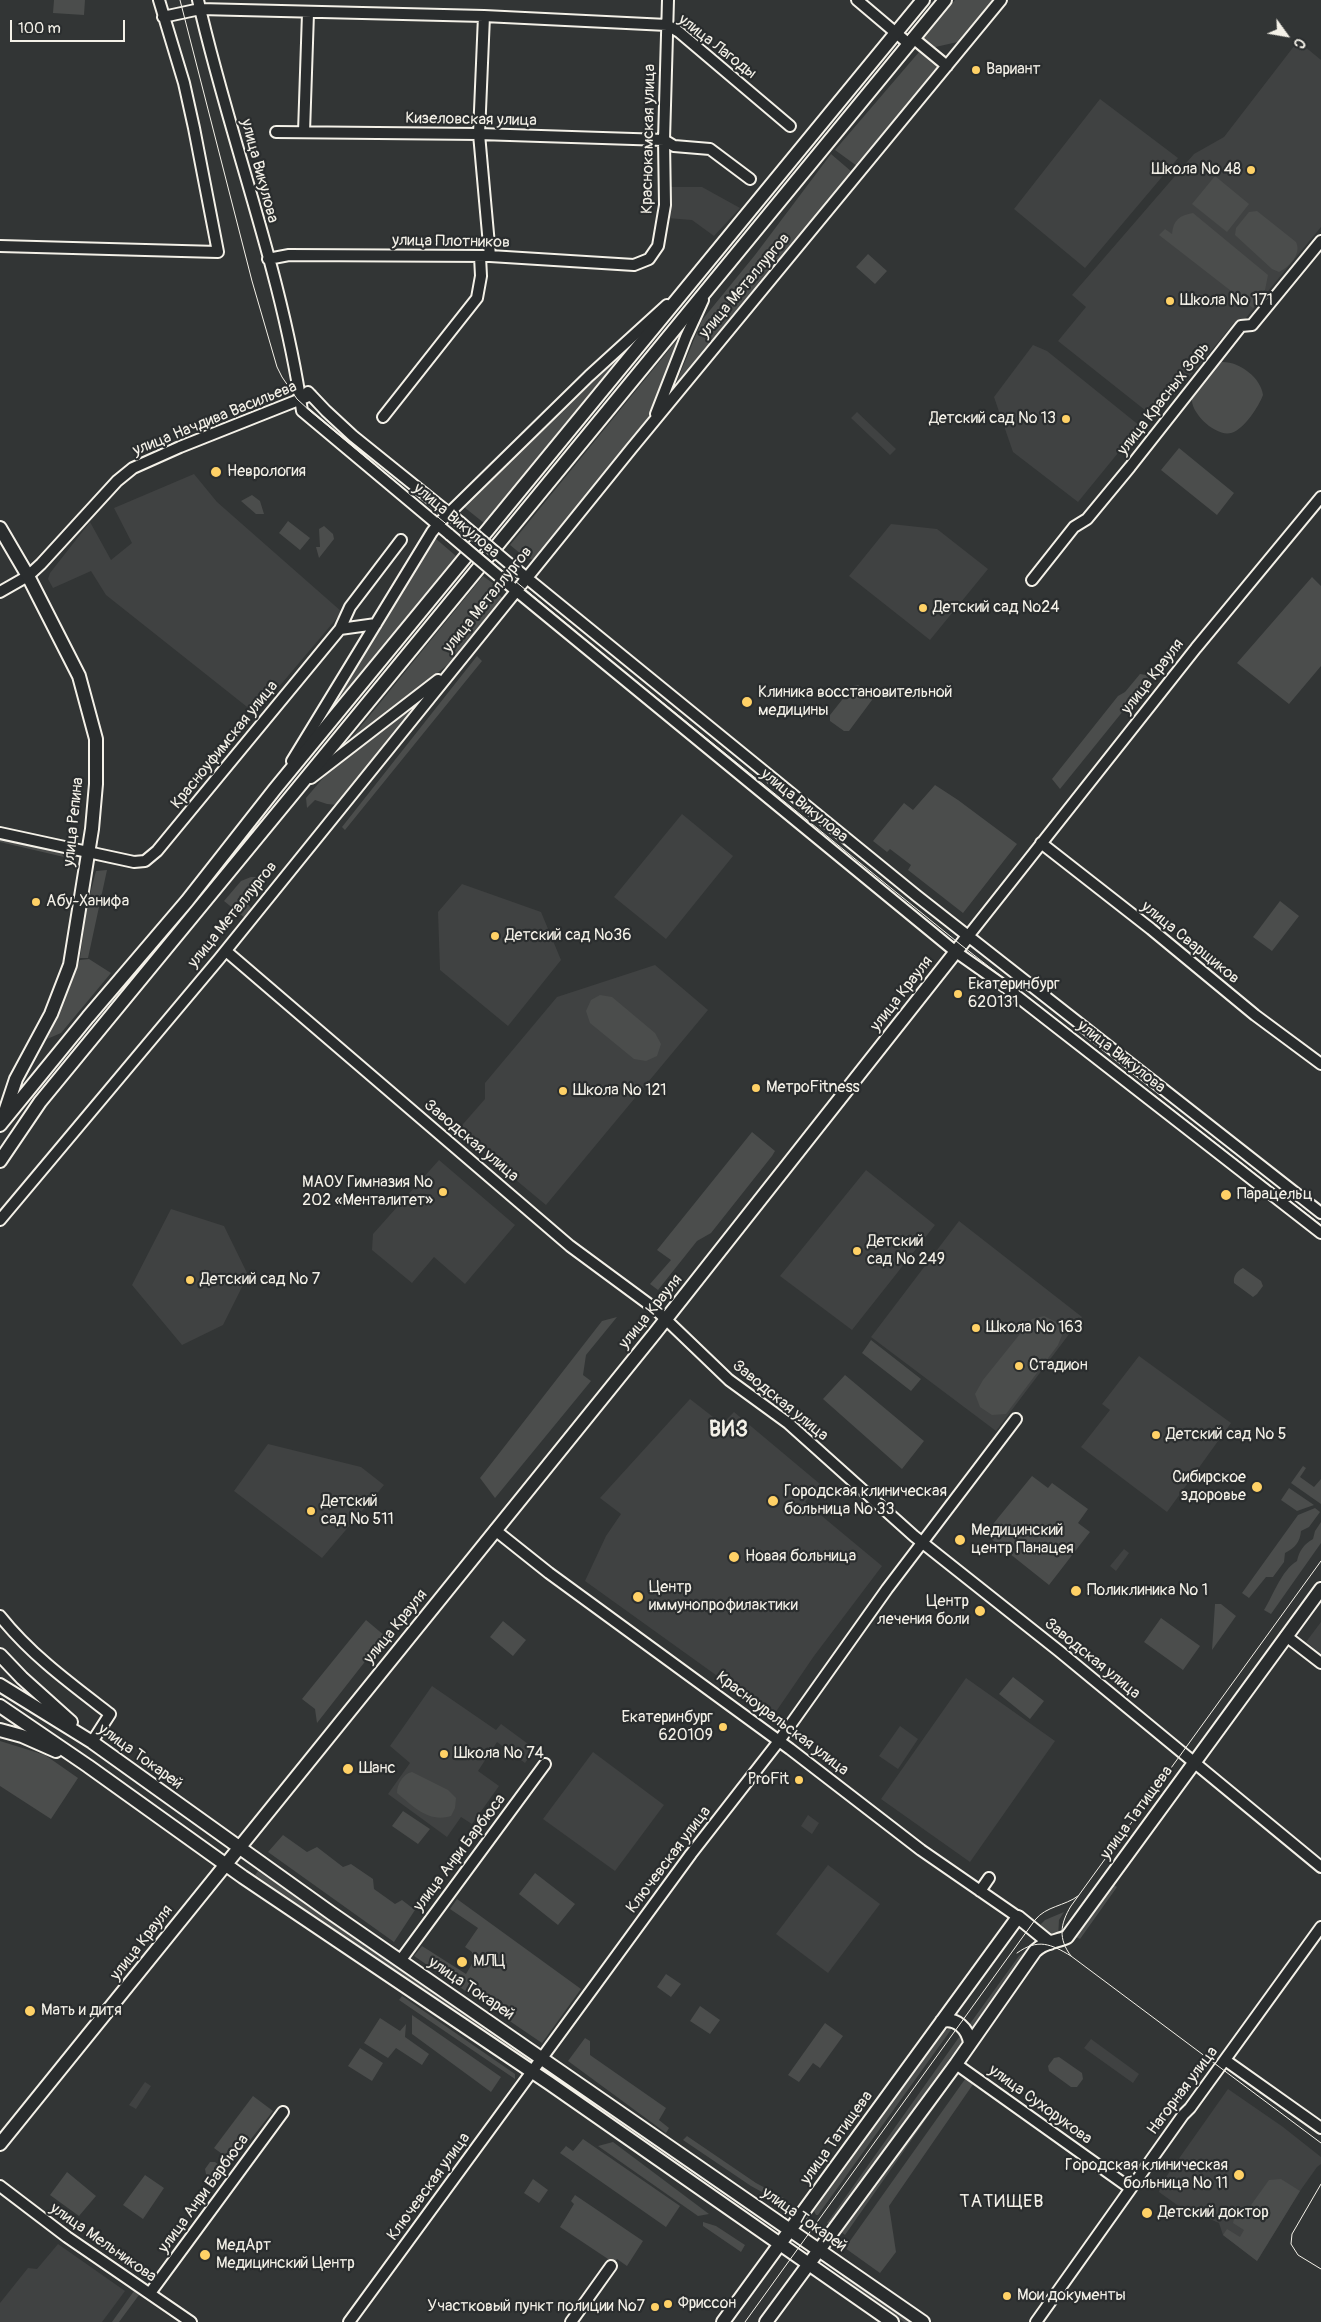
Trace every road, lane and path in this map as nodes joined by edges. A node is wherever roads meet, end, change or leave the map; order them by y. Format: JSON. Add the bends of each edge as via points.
{"nodes":[{"id":1,"x":159,"y":0,"type":"edge"},
{"id":2,"x":668,"y":0,"type":"edge"},
{"id":3,"x":856,"y":0,"type":"edge"},
{"id":4,"x":922,"y":0,"type":"edge"},
{"id":5,"x":945,"y":0,"type":"edge"},
{"id":6,"x":1001,"y":0,"type":"edge"},
{"id":7,"x":199,"y":5,"type":"edge"},
{"id":8,"x":308,"y":12,"type":"junction"},
{"id":9,"x":484,"y":16,"type":"junction"},
{"id":10,"x":163,"y":17,"type":"junction"},
{"id":11,"x":667,"y":25,"type":"junction"},
{"id":12,"x":895,"y":33,"type":"junction"},
{"id":13,"x":911,"y":41,"type":"junction"},
{"id":14,"x":947,"y":66,"type":"junction"},
{"id":15,"x":790,"y":126,"type":"dead end"},
{"id":16,"x":276,"y":132,"type":"dead end"},
{"id":17,"x":304,"y":132,"type":"junction"},
{"id":18,"x":479,"y":134,"type":"junction"},
{"id":19,"x":664,"y":140,"type":"junction"},
{"id":20,"x":750,"y":179,"type":"dead end"},
{"id":21,"x":1321,"y":241,"type":"edge"},
{"id":22,"x":0,"y":246,"type":"edge"},
{"id":23,"x":485,"y":256,"type":"junction"},
{"id":24,"x":268,"y":259,"type":"junction"},
{"id":25,"x":634,"y":265,"type":"joint"},
{"id":26,"x":684,"y":289,"type":"junction"},
{"id":27,"x":707,"y":291,"type":"junction"},
{"id":28,"x":298,"y":379,"type":"junction"},
{"id":29,"x":311,"y":395,"type":"junction"},
{"id":30,"x":300,"y":400,"type":"junction"},
{"id":31,"x":383,"y":417,"type":"dead end"},
{"id":32,"x":653,"y":422,"type":"junction"},
{"id":33,"x":1321,"y":497,"type":"edge"},
{"id":34,"x":448,"y":513,"type":"junction"},
{"id":35,"x":438,"y":525,"type":"junction"},
{"id":36,"x":0,"y":528,"type":"edge"},
{"id":37,"x":401,"y":540,"type":"dead end"},
{"id":38,"x":28,"y":576,"type":"junction"},
{"id":39,"x":526,"y":578,"type":"junction"},
{"id":40,"x":1032,"y":580,"type":"dead end"},
{"id":41,"x":516,"y":591,"type":"junction"},
{"id":42,"x":0,"y":592,"type":"edge"},
{"id":43,"x":376,"y":624,"type":"junction"},
{"id":44,"x":340,"y":629,"type":"junction"},
{"id":45,"x":451,"y":670,"type":"junction"},
{"id":46,"x":298,"y":788,"type":"junction"},
{"id":47,"x":275,"y":789,"type":"junction"},
{"id":48,"x":0,"y":833,"type":"edge"},
{"id":49,"x":1041,"y":843,"type":"junction"},
{"id":50,"x":88,"y":852,"type":"junction"},
{"id":51,"x":969,"y":935,"type":"junction"},
{"id":52,"x":226,"y":951,"type":"junction"},
{"id":53,"x":956,"y":952,"type":"junction"},
{"id":54,"x":1321,"y":1064,"type":"edge"},
{"id":55,"x":0,"y":1124,"type":"edge"},
{"id":56,"x":0,"y":1161,"type":"edge"},
{"id":57,"x":1321,"y":1212,"type":"edge"},
{"id":58,"x":0,"y":1220,"type":"edge"},
{"id":59,"x":1321,"y":1233,"type":"edge"},
{"id":60,"x":666,"y":1319,"type":"junction"},
{"id":61,"x":1016,"y":1420,"type":"dead end"},
{"id":62,"x":495,"y":1530,"type":"junction"},
{"id":63,"x":923,"y":1542,"type":"junction"},
{"id":64,"x":1321,"y":1589,"type":"edge"},
{"id":65,"x":0,"y":1616,"type":"edge"},
{"id":66,"x":1286,"y":1636,"type":"junction"},
{"id":67,"x":0,"y":1655,"type":"edge"},
{"id":68,"x":1321,"y":1663,"type":"edge"},
{"id":69,"x":0,"y":1685,"type":"edge"},
{"id":70,"x":0,"y":1706,"type":"edge"},
{"id":71,"x":0,"y":1730,"type":"edge"},
{"id":72,"x":88,"y":1740,"type":"junction"},
{"id":73,"x":780,"y":1741,"type":"junction"},
{"id":74,"x":1195,"y":1761,"type":"junction"},
{"id":75,"x":545,"y":1764,"type":"dead end"},
{"id":76,"x":88,"y":1766,"type":"junction"},
{"id":77,"x":238,"y":1847,"type":"junction"},
{"id":78,"x":225,"y":1864,"type":"junction"},
{"id":79,"x":1321,"y":1867,"type":"edge"},
{"id":80,"x":989,"y":1878,"type":"dead end"},
{"id":81,"x":980,"y":1891,"type":"junction"},
{"id":82,"x":1018,"y":1917,"type":"junction"},
{"id":83,"x":1321,"y":1926,"type":"edge"},
{"id":84,"x":1050,"y":1943,"type":"junction"},
{"id":85,"x":400,"y":1961,"type":"junction"},
{"id":86,"x":942,"y":2021,"type":"junction"},
{"id":87,"x":970,"y":2043,"type":"junction"},
{"id":88,"x":542,"y":2058,"type":"junction"},
{"id":89,"x":1225,"y":2060,"type":"junction"},
{"id":90,"x":956,"y":2064,"type":"junction"},
{"id":91,"x":532,"y":2072,"type":"junction"},
{"id":92,"x":283,"y":2112,"type":"dead end"},
{"id":93,"x":1321,"y":2128,"type":"edge"},
{"id":94,"x":0,"y":2144,"type":"edge"},
{"id":95,"x":0,"y":2186,"type":"edge"},
{"id":96,"x":1130,"y":2188,"type":"junction"},
{"id":97,"x":790,"y":2230,"type":"junction"},
{"id":98,"x":779,"y":2245,"type":"junction"},
{"id":99,"x":820,"y":2250,"type":"junction"},
{"id":100,"x":808,"y":2265,"type":"junction"},
{"id":101,"x":611,"y":2266,"type":"dead end"},
{"id":102,"x":150,"y":2293,"type":"junction"},
{"id":103,"x":191,"y":2322,"type":"edge"},
{"id":104,"x":348,"y":2322,"type":"edge"},
{"id":105,"x":571,"y":2322,"type":"edge"},
{"id":106,"x":723,"y":2322,"type":"edge"},
{"id":107,"x":766,"y":2322,"type":"edge"},
{"id":108,"x":892,"y":2322,"type":"edge"},
{"id":109,"x":923,"y":2322,"type":"edge"},
{"id":110,"x":1036,"y":2322,"type":"edge"}],
"edges":[{"from":1,"to":10,"type":"street"},
{"from":2,"to":11,"type":"street","name":"Краснокамская улица"},
{"from":3,"to":12,"type":"street"},
{"from":4,"to":12,"type":"main road"},
{"from":5,"to":13,"type":"main road","name":"улица Металлургов"},
{"from":6,"to":14,"type":"street","name":"улица Металлургов"},
{"from":7,"to":8,"type":"street","name":"улица Лагоды"},
{"from":7,"to":10,"type":"street","name":"улица Лагоды"},
{"from":7,"to":24,"type":"street","name":"улица Викулова"},
{"from":8,"to":9,"type":"street","name":"улица Лагоды"},
{"from":8,"to":17,"type":"street"},
{"from":9,"to":11,"type":"street","name":"улица Лагоды"},
{"from":9,"to":18,"type":"street"},
{"from":10,"to":22,"type":"street","via":[[184,83],[218,252]]},
{"from":11,"to":15,"type":"street","name":"улица Лагоды"},
{"from":11,"to":19,"type":"street","name":"Краснокамская улица"},
{"from":12,"to":13,"type":"street"},
{"from":12,"to":26,"type":"main road"},
{"from":13,"to":14,"type":"street"},
{"from":13,"to":27,"type":"main road","name":"улица Металлургов"},
{"from":14,"to":32,"type":"street","name":"улица Металлургов"},
{"from":16,"to":17,"type":"street","name":"Кизеловская улица"},
{"from":17,"to":18,"type":"street","name":"Кизеловская улица"},
{"from":18,"to":19,"type":"street","name":"Кизеловская улица"},
{"from":18,"to":23,"type":"street"},
{"from":19,"to":20,"type":"street","name":"Кизеловская улица","via":[[674,146],[710,149]]},
{"from":19,"to":25,"type":"street","name":"Краснокамская улица","via":[[665,205],[658,246],[649,259]]},
{"from":21,"to":40,"type":"street","name":"улица Красных Зорь","via":[[1252,325],[1241,326],[1113,488],[1087,519],[1074,527]]},
{"from":23,"to":24,"type":"street","name":"улица Плотников","via":[[289,255]]},
{"from":23,"to":25,"type":"street","name":"улица Плотников"},
{"from":23,"to":31,"type":"street","via":[[477,298]]},
{"from":24,"to":28,"type":"street","name":"улица Викулова"},
{"from":26,"to":34,"type":"street"},
{"from":26,"to":47,"type":"main road"},
{"from":27,"to":32,"type":"street"},
{"from":27,"to":46,"type":"main road","name":"улица Металлургов"},
{"from":28,"to":29,"type":"street","name":"улица Викулова"},
{"from":28,"to":30,"type":"street","name":"улица Викулова"},
{"from":29,"to":30,"type":"street","name":"улица Начдива Васильева"},
{"from":29,"to":34,"type":"street","name":"улица Викулова","via":[[353,436]]},
{"from":30,"to":35,"type":"street","name":"улица Викулова","via":[[306,415]]},
{"from":30,"to":38,"type":"street","name":"улица Начдива Васильева","via":[[180,448],[125,474]]},
{"from":32,"to":39,"type":"street","name":"улица Металлургов"},
{"from":33,"to":49,"type":"street","name":"улица Крауля"},
{"from":34,"to":35,"type":"street"},
{"from":34,"to":39,"type":"street","name":"улица Викулова","bridge":true},
{"from":35,"to":41,"type":"street","name":"улица Викулова","bridge":true},
{"from":35,"to":43,"type":"street"},
{"from":36,"to":38,"type":"main road","name":"улица Репина"},
{"from":37,"to":44,"type":"street","name":"Красноуфимская улица","via":[[350,607]]},
{"from":38,"to":42,"type":"street","name":"улица Начдива Васильева"},
{"from":38,"to":50,"type":"main road","name":"улица Репина","via":[[79,676],[96,739],[96,784]]},
{"from":39,"to":41,"type":"street","name":"улица Металлургов"},
{"from":39,"to":51,"type":"street","name":"улица Викулова"},
{"from":41,"to":45,"type":"street","name":"улица Металлургов"},
{"from":41,"to":53,"type":"street","name":"улица Викулова"},
{"from":43,"to":44,"type":"street"},
{"from":43,"to":47,"type":"street"},
{"from":44,"to":50,"type":"street","name":"Красноуфимская улица","via":[[157,851],[145,860],[134,862]]},
{"from":45,"to":46,"type":"street"},
{"from":45,"to":52,"type":"street","name":"улица Металлургов"},
{"from":46,"to":56,"type":"main road","name":"улица Металлургов","via":[[40,1102]]},
{"from":47,"to":55,"type":"main road","via":[[187,901]]},
{"from":48,"to":50,"type":"street"},
{"from":49,"to":51,"type":"street","name":"улица Крауля"},
{"from":49,"to":54,"type":"street","name":"улица Сварщиков"},
{"from":50,"to":55,"type":"main road","name":"улица Репина","via":[[70,966],[52,1014],[16,1079]]},
{"from":51,"to":53,"type":"main road","name":"улица Крауля"},
{"from":51,"to":57,"type":"street","name":"улица Викулова"},
{"from":52,"to":58,"type":"street","name":"улица Металлургов"},
{"from":52,"to":60,"type":"street","name":"Заводская улица","via":[[564,1240]]},
{"from":53,"to":59,"type":"street","name":"улица Викулова"},
{"from":53,"to":60,"type":"main road","name":"улица Крауля"},
{"from":60,"to":62,"type":"main road","name":"улица Крауля"},
{"from":60,"to":63,"type":"street","name":"Заводская улица","via":[[729,1380],[788,1423]]},
{"from":61,"to":63,"type":"street","name":"Ключевская улица"},
{"from":62,"to":73,"type":"street","name":"Красноуральская улица"},
{"from":62,"to":77,"type":"main road","name":"улица Крауля"},
{"from":63,"to":73,"type":"street","name":"Ключевская улица"},
{"from":63,"to":74,"type":"street","name":"Заводская улица"},
{"from":64,"to":66,"type":"main road","name":"улица Татищева"},
{"from":65,"to":72,"type":"street","via":[[25,1645],[110,1714]]},
{"from":66,"to":68,"type":"street"},
{"from":66,"to":74,"type":"main road","name":"улица Татищева"},
{"from":67,"to":72,"type":"main road"},
{"from":69,"to":72,"type":"main road","name":"улица Токарей"},
{"from":70,"to":76,"type":"main road","name":"улица Токарей"},
{"from":71,"to":76,"type":"main road","via":[[22,1736]]},
{"from":72,"to":77,"type":"main road","name":"улица Токарей"},
{"from":73,"to":81,"type":"street","name":"Красноуральская улица"},
{"from":73,"to":88,"type":"street","name":"Ключевская улица","via":[[691,1854]]},
{"from":74,"to":79,"type":"street","name":"Заводская улица"},
{"from":74,"to":84,"type":"main road","name":"улица Татищева","via":[[1066,1936]]},
{"from":75,"to":85,"type":"street","name":"улица Анри Барбюса"},
{"from":76,"to":78,"type":"main road","name":"улица Токарей"},
{"from":77,"to":78,"type":"main road","name":"улица Крауля"},
{"from":77,"to":85,"type":"main road","name":"улица Токарей"},
{"from":78,"to":91,"type":"main road","name":"улица Токарей"},
{"from":78,"to":94,"type":"main road","name":"улица Крауля"},
{"from":80,"to":81,"type":"street"},
{"from":81,"to":82,"type":"street","name":"Красноуральская улица"},
{"from":82,"to":84,"type":"main road","name":"Красноуральская улица"},
{"from":82,"to":86,"type":"main road","name":"улица Татищева"},
{"from":83,"to":89,"type":"street","name":"Нагорная улица"},
{"from":84,"to":87,"type":"main road","name":"улица Татищева","via":[[1035,1951]]},
{"from":85,"to":88,"type":"main road","name":"улица Токарей"},
{"from":86,"to":87,"type":"main road","via":[[959,2024],[969,2036]]},
{"from":86,"to":97,"type":"main road","name":"улица Татищева"},
{"from":87,"to":90,"type":"main road","name":"улица Татищева"},
{"from":88,"to":91,"type":"street","name":"Ключевская улица"},
{"from":88,"to":97,"type":"main road","name":"улица Токарей"},
{"from":89,"to":93,"type":"street"},
{"from":89,"to":96,"type":"street","name":"Нагорная улица"},
{"from":90,"to":96,"type":"street","name":"улица Сухорукова"},
{"from":90,"to":99,"type":"main road","name":"улица Татищева"},
{"from":91,"to":98,"type":"main road","name":"улица Токарей"},
{"from":91,"to":104,"type":"street","name":"Ключевская улица"},
{"from":92,"to":102,"type":"street","name":"улица Анри Барбюса"},
{"from":95,"to":102,"type":"street","name":"улица Мельникова","via":[[67,2237]]},
{"from":96,"to":110,"type":"street","name":"Нагорная улица"},
{"from":97,"to":98,"type":"main road","name":"улица Татищева"},
{"from":97,"to":99,"type":"main road","name":"улица Токарей"},
{"from":98,"to":100,"type":"main road","name":"улица Токарей"},
{"from":98,"to":106,"type":"main road","name":"улица Татищева"},
{"from":99,"to":100,"type":"main road","name":"улица Татищева"},
{"from":99,"to":109,"type":"main road","name":"улица Токарей"},
{"from":100,"to":107,"type":"main road","name":"улица Татищева"},
{"from":100,"to":108,"type":"main road","name":"улица Токарей"},
{"from":101,"to":105,"type":"street"},
{"from":102,"to":103,"type":"street","name":"улица Мельникова"}]}
